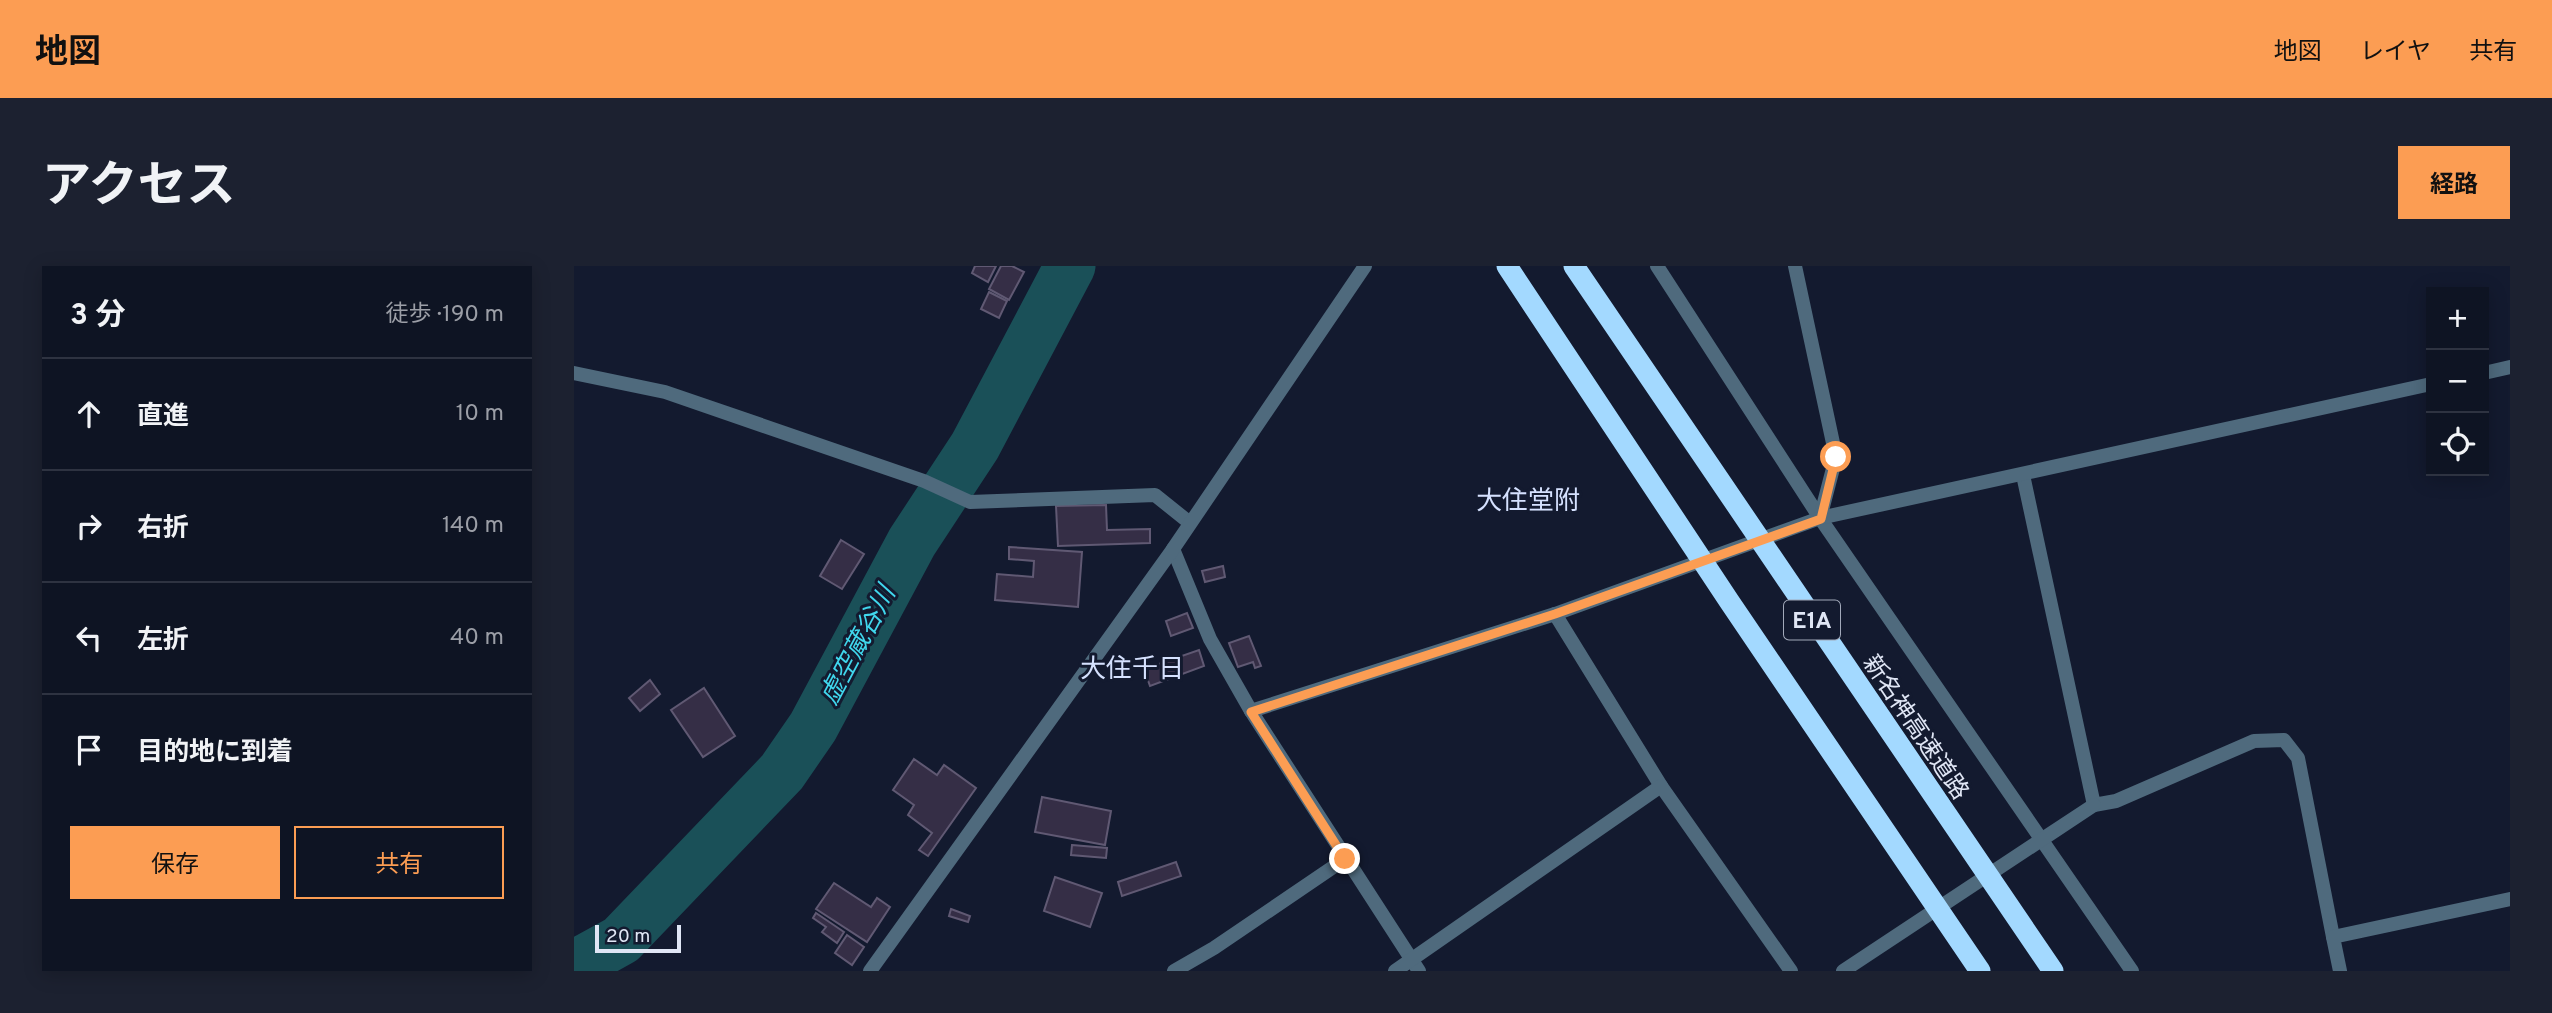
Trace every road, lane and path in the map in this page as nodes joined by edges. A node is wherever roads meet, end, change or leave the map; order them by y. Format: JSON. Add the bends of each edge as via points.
{"nodes":[{"id":1,"x":1365,"y":266,"type":"edge"},
{"id":2,"x":1507,"y":266,"type":"edge"},
{"id":3,"x":1574,"y":266,"type":"edge"},
{"id":4,"x":1657,"y":266,"type":"edge"},
{"id":5,"x":1795,"y":266,"type":"edge"},
{"id":6,"x":2510,"y":367,"type":"edge"},
{"id":7,"x":2489,"y":372,"type":"edge"},
{"id":8,"x":574,"y":373,"type":"edge"},
{"id":9,"x":2426,"y":385,"type":"edge"},
{"id":10,"x":2023,"y":475,"type":"junction"},
{"id":11,"x":1821,"y":519,"type":"junction"},
{"id":12,"x":1189,"y":523,"type":"junction"},
{"id":13,"x":1173,"y":549,"type":"junction"},
{"id":14,"x":1555,"y":614,"type":"junction"},
{"id":15,"x":1251,"y":712,"type":"junction"},
{"id":16,"x":1661,"y":786,"type":"junction"},
{"id":17,"x":2094,"y":805,"type":"junction"},
{"id":18,"x":2041,"y":840,"type":"junction"},
{"id":19,"x":1345,"y":859,"type":"junction"},
{"id":20,"x":2510,"y":900,"type":"edge"},
{"id":21,"x":2333,"y":937,"type":"junction"},
{"id":22,"x":1415,"y":965,"type":"edge"},
{"id":23,"x":870,"y":971,"type":"edge"},
{"id":24,"x":1174,"y":971,"type":"edge"},
{"id":25,"x":1395,"y":971,"type":"edge"},
{"id":26,"x":1791,"y":971,"type":"edge"},
{"id":27,"x":1843,"y":971,"type":"edge"},
{"id":28,"x":1980,"y":971,"type":"edge"},
{"id":29,"x":2053,"y":971,"type":"edge"},
{"id":30,"x":2133,"y":971,"type":"edge"},
{"id":31,"x":2340,"y":971,"type":"edge"}],
"edges":[{"from":1,"to":12,"type":"street"},
{"from":2,"to":28,"type":"highway","number":"E1A","bridge":true},
{"from":3,"to":29,"type":"highway","name":"新名神高速道路","number":"E1A","bridge":true},
{"from":4,"to":11,"type":"street"},
{"from":5,"to":11,"type":"street","via":[[1836,457]]},
{"from":6,"to":7,"type":"street"},
{"from":8,"to":12,"type":"street","via":[[665,392],[925,481],[970,502],[1155,495]]},
{"from":9,"to":10,"type":"street"},
{"from":10,"to":11,"type":"street"},
{"from":10,"to":17,"type":"street"},
{"from":11,"to":14,"type":"street"},
{"from":11,"to":18,"type":"street"},
{"from":12,"to":13,"type":"street"},
{"from":13,"to":15,"type":"street","via":[[1210,639]]},
{"from":13,"to":23,"type":"street"},
{"from":14,"to":15,"type":"street"},
{"from":14,"to":16,"type":"street"},
{"from":15,"to":19,"type":"street"},
{"from":16,"to":22,"type":"street"},
{"from":16,"to":26,"type":"street"},
{"from":17,"to":18,"type":"street"},
{"from":17,"to":21,"type":"street","via":[[2116,801],[2254,741],[2284,740],[2298,758]]},
{"from":18,"to":27,"type":"street"},
{"from":18,"to":30,"type":"street"},
{"from":19,"to":22,"type":"street"},
{"from":19,"to":24,"type":"street"},
{"from":20,"to":21,"type":"street"},
{"from":21,"to":31,"type":"street"},
{"from":22,"to":25,"type":"street"}]}
